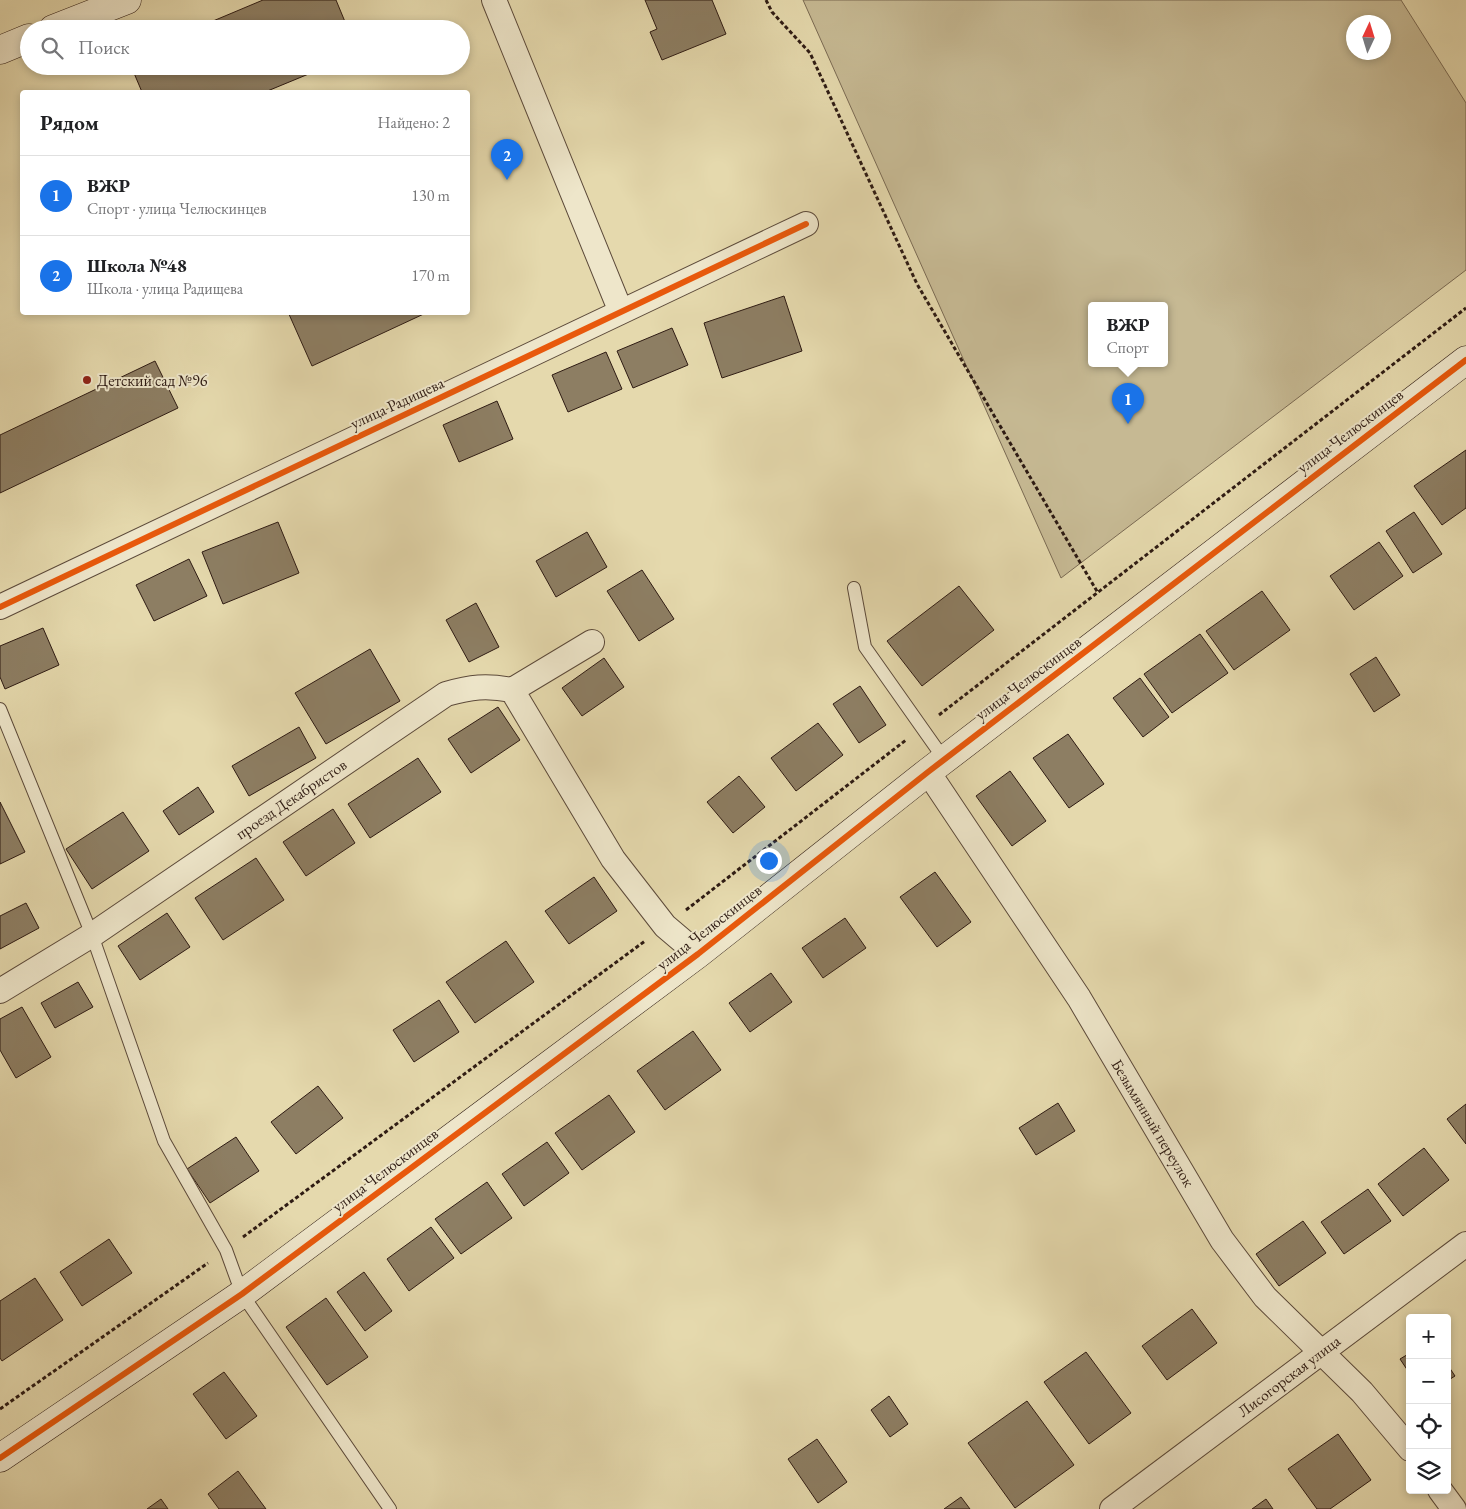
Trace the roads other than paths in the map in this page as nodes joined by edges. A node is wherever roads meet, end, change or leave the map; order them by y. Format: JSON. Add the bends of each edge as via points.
{"nodes":[{"id":1,"x":127,"y":0,"type":"edge"},
{"id":2,"x":494,"y":0,"type":"edge"},
{"id":3,"x":76,"y":20,"type":"edge"},
{"id":4,"x":20,"y":42,"type":"edge"},
{"id":5,"x":0,"y":50,"type":"edge"},
{"id":6,"x":806,"y":224,"type":"dead end"},
{"id":7,"x":621,"y":312,"type":"junction"},
{"id":8,"x":1466,"y":360,"type":"edge"},
{"id":9,"x":854,"y":588,"type":"dead end"},
{"id":10,"x":0,"y":607,"type":"edge"},
{"id":11,"x":592,"y":642,"type":"dead end"},
{"id":12,"x":512,"y":690,"type":"junction"},
{"id":13,"x":0,"y":709,"type":"edge"},
{"id":14,"x":936,"y":766,"type":"junction"},
{"id":15,"x":92,"y":935,"type":"junction"},
{"id":16,"x":698,"y":954,"type":"junction"},
{"id":17,"x":0,"y":991,"type":"edge"},
{"id":18,"x":1466,"y":1244,"type":"edge"},
{"id":19,"x":242,"y":1294,"type":"junction"},
{"id":20,"x":1320,"y":1353,"type":"junction"},
{"id":21,"x":1406,"y":1444,"type":"edge"},
{"id":22,"x":0,"y":1458,"type":"edge"},
{"id":23,"x":1443,"y":1494,"type":"edge"},
{"id":24,"x":390,"y":1509,"type":"edge"},
{"id":25,"x":1112,"y":1509,"type":"edge"},
{"id":26,"x":1454,"y":1509,"type":"edge"}],
"edges":[{"from":1,"to":3,"type":"street"},
{"from":2,"to":7,"type":"street"},
{"from":4,"to":5,"type":"street"},
{"from":6,"to":7,"type":"street","name":"улица Радищева"},
{"from":7,"to":10,"type":"street","name":"улица Радищева"},
{"from":8,"to":14,"type":"street","name":"улица Челюскинцев"},
{"from":9,"to":14,"type":"lane","via":[[865,648],[923,727]]},
{"from":11,"to":12,"type":"street"},
{"from":12,"to":15,"type":"street","name":"проезд Декабристов","via":[[474,687],[446,694]]},
{"from":12,"to":16,"type":"street","via":[[613,860],[665,926]]},
{"from":13,"to":15,"type":"lane"},
{"from":14,"to":16,"type":"street","name":"улица Челюскинцев"},
{"from":14,"to":20,"type":"street","name":"Безымянный переулок","via":[[1079,998],[1222,1240],[1265,1297]]},
{"from":15,"to":17,"type":"street","name":"проезд Декабристов"},
{"from":15,"to":19,"type":"lane","via":[[164,1141],[226,1250]]},
{"from":16,"to":19,"type":"street","name":"улица Челюскинцев"},
{"from":18,"to":20,"type":"street","name":"Лисогорская улица"},
{"from":19,"to":22,"type":"street","name":"улица Челюскинцев"},
{"from":19,"to":24,"type":"lane"},
{"from":20,"to":21,"type":"street","name":"Безымянный переулок","via":[[1362,1392]]},
{"from":20,"to":25,"type":"street","name":"Лисогорская улица"},
{"from":23,"to":26,"type":"street"}]}
